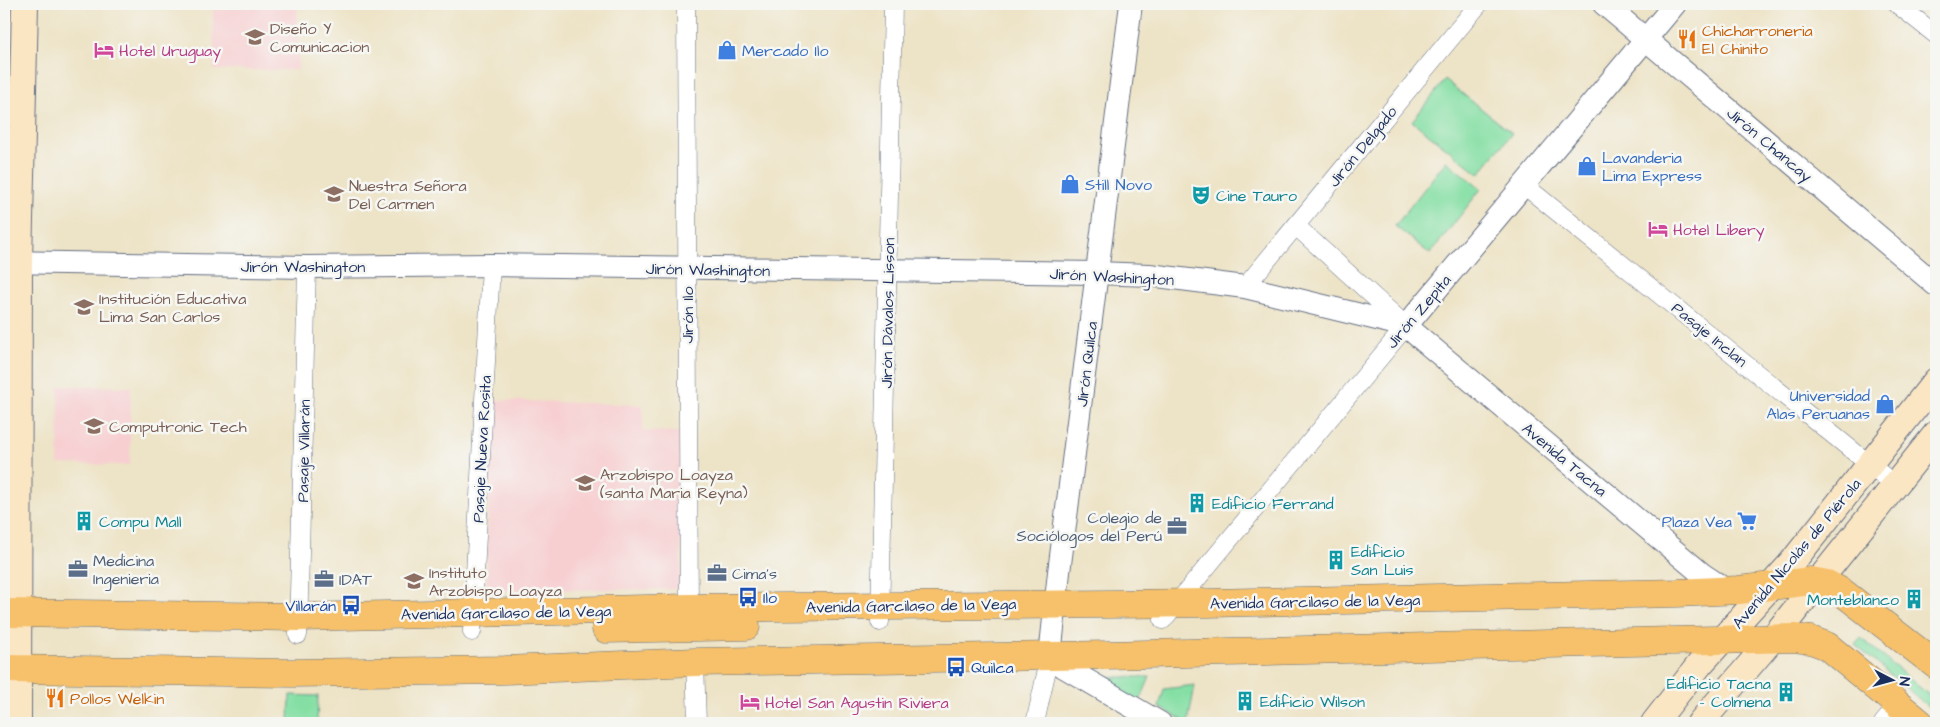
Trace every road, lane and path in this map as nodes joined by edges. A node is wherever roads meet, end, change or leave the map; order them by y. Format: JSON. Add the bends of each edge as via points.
{"nodes":[{"id":1,"x":24,"y":4,"type":"edge"},
{"id":2,"x":686,"y":4,"type":"edge"},
{"id":3,"x":893,"y":4,"type":"edge"},
{"id":4,"x":1131,"y":4,"type":"edge"},
{"id":5,"x":1479,"y":4,"type":"edge"},
{"id":6,"x":1604,"y":4,"type":"edge"},
{"id":7,"x":1675,"y":4,"type":"edge"},
{"id":8,"x":1898,"y":4,"type":"edge"},
{"id":9,"x":1936,"y":35,"type":"edge"},
{"id":10,"x":1646,"y":39,"type":"junction"},
{"id":11,"x":13,"y":98,"type":"edge"},
{"id":12,"x":1524,"y":185,"type":"junction"},
{"id":13,"x":1296,"y":226,"type":"junction"},
{"id":14,"x":11,"y":262,"type":"edge"},
{"id":15,"x":491,"y":265,"type":"junction"},
{"id":16,"x":307,"y":267,"type":"junction"},
{"id":17,"x":686,"y":268,"type":"junction"},
{"id":18,"x":888,"y":272,"type":"junction"},
{"id":19,"x":1097,"y":273,"type":"junction"},
{"id":20,"x":1936,"y":285,"type":"edge"},
{"id":21,"x":1245,"y":287,"type":"junction"},
{"id":22,"x":1406,"y":326,"type":"junction"},
{"id":23,"x":1936,"y":381,"type":"edge"},
{"id":24,"x":1936,"y":434,"type":"edge"},
{"id":25,"x":11,"y":436,"type":"edge"},
{"id":26,"x":1871,"y":464,"type":"junction"},
{"id":27,"x":1895,"y":485,"type":"junction"},
{"id":28,"x":1726,"y":590,"type":"junction"},
{"id":29,"x":1811,"y":590,"type":"junction"},
{"id":30,"x":1764,"y":595,"type":"junction"},
{"id":31,"x":1055,"y":611,"type":"junction"},
{"id":32,"x":1170,"y":612,"type":"junction"},
{"id":33,"x":880,"y":614,"type":"junction"},
{"id":34,"x":689,"y":617,"type":"junction"},
{"id":35,"x":11,"y":622,"type":"edge"},
{"id":36,"x":472,"y":623,"type":"junction"},
{"id":37,"x":299,"y":626,"type":"junction"},
{"id":38,"x":1773,"y":638,"type":"junction"},
{"id":39,"x":1722,"y":640,"type":"junction"},
{"id":40,"x":1050,"y":656,"type":"junction"},
{"id":41,"x":695,"y":662,"type":"junction"},
{"id":42,"x":1936,"y":666,"type":"edge"},
{"id":43,"x":11,"y":669,"type":"edge"},
{"id":44,"x":1936,"y":682,"type":"edge"},
{"id":45,"x":1891,"y":714,"type":"edge"},
{"id":46,"x":18,"y":723,"type":"edge"},
{"id":47,"x":697,"y":723,"type":"edge"},
{"id":48,"x":1035,"y":723,"type":"edge"},
{"id":49,"x":1160,"y":723,"type":"edge"},
{"id":50,"x":1654,"y":723,"type":"edge"},
{"id":51,"x":1700,"y":723,"type":"edge"},
{"id":52,"x":1920,"y":723,"type":"edge"}],
"edges":[{"from":1,"to":11,"type":"main road"},
{"from":2,"to":17,"type":"street","name":"Jirón Ilo"},
{"from":3,"to":18,"type":"street","name":"Jirón Dávalos Lisson"},
{"from":4,"to":19,"type":"street","name":"Jirón Quilca"},
{"from":5,"to":13,"type":"street","name":"Jirón Delgado"},
{"from":6,"to":10,"type":"street","name":"Jirón Chancay"},
{"from":7,"to":10,"type":"street","name":"Jirón Zepita"},
{"from":8,"to":9,"type":"street"},
{"from":10,"to":12,"type":"street","name":"Jirón Zepita"},
{"from":10,"to":20,"type":"street","name":"Jirón Chancay"},
{"from":11,"to":14,"type":"main road"},
{"from":12,"to":22,"type":"street","name":"Jirón Zepita"},
{"from":12,"to":26,"type":"street","name":"Pasaje Inclan"},
{"from":13,"to":21,"type":"street","name":"Jirón Delgado"},
{"from":13,"to":22,"type":"street"},
{"from":14,"to":16,"type":"street","name":"Jirón Washington"},
{"from":14,"to":25,"type":"main road"},
{"from":15,"to":16,"type":"street","name":"Jirón Washington"},
{"from":15,"to":17,"type":"street","name":"Jirón Washington"},
{"from":15,"to":36,"type":"street","name":"Pasaje Nueva Rosita"},
{"from":16,"to":37,"type":"street","name":"Pasaje Villarán"},
{"from":17,"to":18,"type":"street","name":"Jirón Washington"},
{"from":17,"to":34,"type":"street","name":"Jirón Ilo"},
{"from":18,"to":19,"type":"street","name":"Jirón Washington"},
{"from":18,"to":33,"type":"street","name":"Jirón Dávalos Lisson"},
{"from":19,"to":21,"type":"street","name":"Jirón Washington","via":[[1149,275]]},
{"from":19,"to":31,"type":"street","name":"Jirón Quilca"},
{"from":21,"to":22,"type":"street","name":"Jirón Washington"},
{"from":22,"to":28,"type":"street","name":"Avenida Tacna","via":[[1695,568]]},
{"from":22,"to":32,"type":"street","name":"Jirón Zepita"},
{"from":23,"to":26,"type":"main road","name":"Avenida Nicolás de Piérola"},
{"from":24,"to":27,"type":"main road","name":"Avenida Nicolás de Piérola"},
{"from":25,"to":35,"type":"main road"},
{"from":26,"to":27,"type":"street","name":"Pasaje Inclan"},
{"from":26,"to":30,"type":"main road","name":"Avenida Nicolás de Piérola"},
{"from":27,"to":29,"type":"main road","name":"Avenida Nicolás de Piérola"},
{"from":28,"to":30,"type":"main road","name":"Avenida Garcilaso de la Vega"},
{"from":28,"to":32,"type":"main road","name":"Avenida Garcilaso de la Vega"},
{"from":29,"to":30,"type":"main road","name":"Avenida Garcilaso de la Vega"},
{"from":29,"to":38,"type":"main road","name":"Avenida Nicolás de Piérola"},
{"from":29,"to":42,"type":"main road","via":[[1831,585]]},
{"from":29,"to":44,"type":"main road","via":[[1887,642]]},
{"from":30,"to":32,"type":"main road","name":"Avenida Garcilaso de la Vega","via":[[1723,606]]},
{"from":30,"to":39,"type":"main road","name":"Avenida Nicolás de Piérola"},
{"from":31,"to":32,"type":"main road","name":"Avenida Garcilaso de la Vega"},
{"from":31,"to":33,"type":"main road","name":"Avenida Garcilaso de la Vega"},
{"from":31,"to":40,"type":"street","name":"Jirón Quilca"},
{"from":33,"to":34,"type":"main road","name":"Avenida Garcilaso de la Vega"},
{"from":34,"to":36,"type":"main road","name":"Avenida Garcilaso de la Vega"},
{"from":35,"to":37,"type":"main road","name":"Avenida Garcilaso de la Vega"},
{"from":35,"to":43,"type":"main road"},
{"from":36,"to":37,"type":"main road","name":"Avenida Garcilaso de la Vega"},
{"from":38,"to":39,"type":"main road"},
{"from":38,"to":45,"type":"main road","via":[[1811,640],[1827,646]]},
{"from":38,"to":51,"type":"main road","name":"Avenida Nicolás de Piérola"},
{"from":39,"to":40,"type":"main road"},
{"from":39,"to":50,"type":"main road","name":"Avenida Nicolás de Piérola"},
{"from":40,"to":41,"type":"main road"},
{"from":40,"to":48,"type":"street","name":"Jirón Quilca"},
{"from":40,"to":49,"type":"street"},
{"from":41,"to":43,"type":"main road","via":[[506,670],[316,673]]},
{"from":41,"to":47,"type":"street"},
{"from":43,"to":46,"type":"main road"},
{"from":45,"to":52,"type":"main road"}]}
